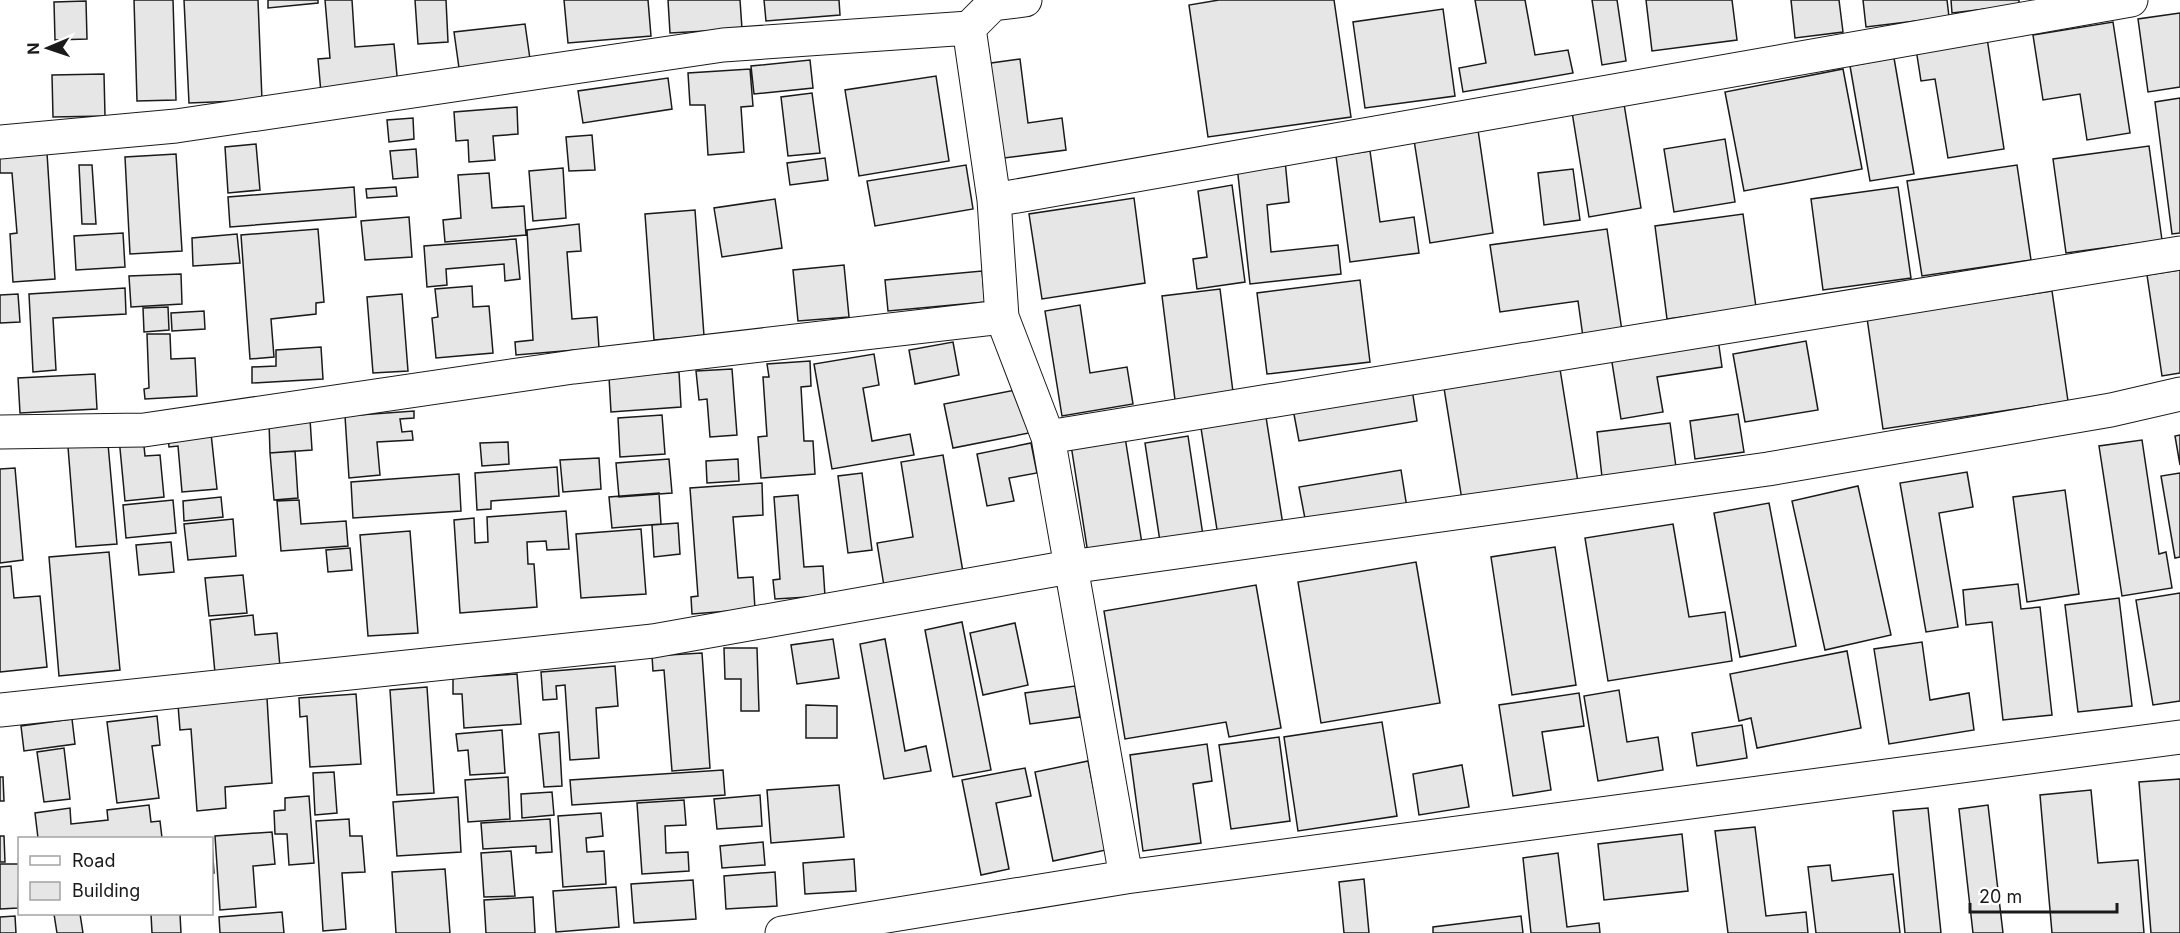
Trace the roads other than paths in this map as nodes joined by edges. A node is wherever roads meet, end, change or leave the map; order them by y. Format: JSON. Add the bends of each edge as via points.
{"nodes":[{"id":1,"x":2131,"y":0,"type":"edge"},
{"id":2,"x":1003,"y":1,"type":"edge"},
{"id":3,"x":969,"y":28,"type":"junction"},
{"id":4,"x":0,"y":142,"type":"edge"},
{"id":5,"x":994,"y":200,"type":"junction"},
{"id":6,"x":2180,"y":254,"type":"edge"},
{"id":7,"x":1002,"y":317,"type":"junction"},
{"id":8,"x":2180,"y":394,"type":"edge"},
{"id":9,"x":0,"y":432,"type":"edge"},
{"id":10,"x":1048,"y":436,"type":"junction"},
{"id":11,"x":1070,"y":567,"type":"junction"},
{"id":12,"x":0,"y":710,"type":"edge"},
{"id":13,"x":2180,"y":737,"type":"edge"},
{"id":14,"x":1126,"y":877,"type":"junction"},
{"id":15,"x":782,"y":933,"type":"edge"}],
"edges":[{"from":1,"to":5,"type":"street"},
{"from":2,"to":3,"type":"street"},
{"from":3,"to":4,"type":"street","via":[[723,45],[176,126]]},
{"from":3,"to":5,"type":"street"},
{"from":5,"to":7,"type":"street"},
{"from":6,"to":10,"type":"street"},
{"from":7,"to":9,"type":"street","via":[[573,367],[144,430]]},
{"from":7,"to":10,"type":"street"},
{"from":8,"to":11,"type":"street","via":[[2111,410],[1768,469]]},
{"from":10,"to":11,"type":"street"},
{"from":11,"to":12,"type":"street","via":[[653,641]]},
{"from":11,"to":14,"type":"street"},
{"from":13,"to":14,"type":"street"},
{"from":14,"to":15,"type":"street"}]}
